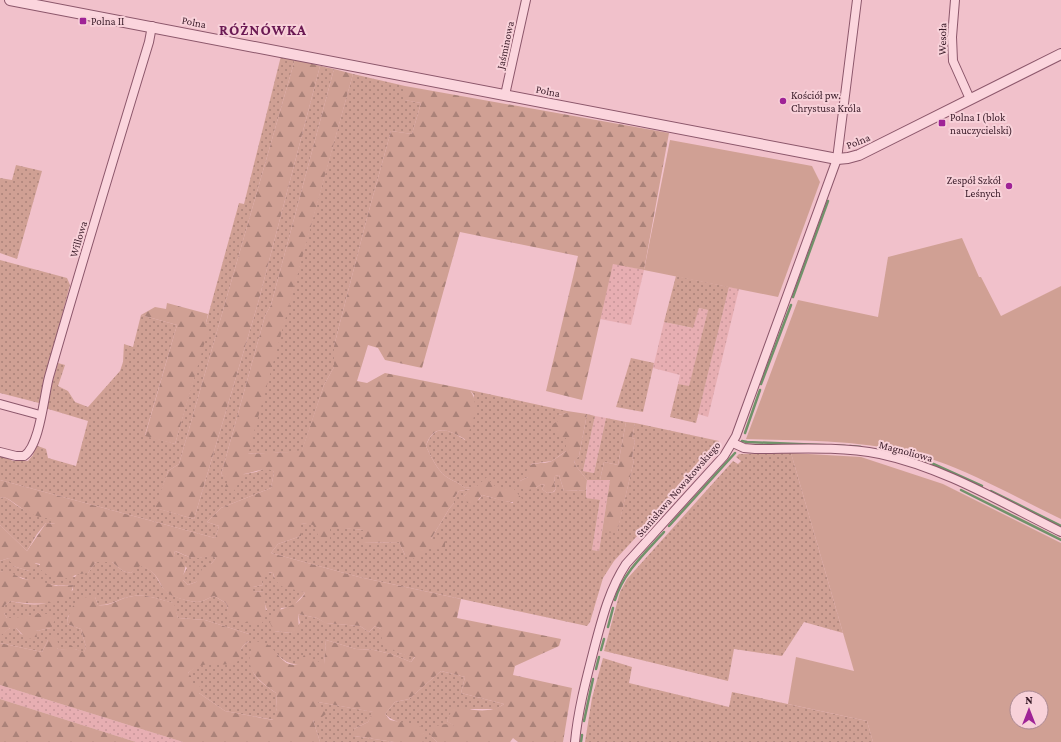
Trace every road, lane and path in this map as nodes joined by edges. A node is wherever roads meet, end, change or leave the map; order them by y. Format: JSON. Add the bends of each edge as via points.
{"nodes":[{"id":1,"x":10,"y":0,"type":"edge"},
{"id":2,"x":526,"y":0,"type":"edge"},
{"id":3,"x":857,"y":0,"type":"edge"},
{"id":4,"x":955,"y":0,"type":"edge"},
{"id":5,"x":152,"y":26,"type":"junction"},
{"id":6,"x":1061,"y":54,"type":"edge"},
{"id":7,"x":505,"y":95,"type":"junction"},
{"id":8,"x":970,"y":99,"type":"junction"},
{"id":9,"x":837,"y":159,"type":"junction"},
{"id":10,"x":0,"y":404,"type":"edge"},
{"id":11,"x":40,"y":416,"type":"junction"},
{"id":12,"x":733,"y":443,"type":"junction"},
{"id":13,"x":0,"y":452,"type":"edge"},
{"id":14,"x":1061,"y":532,"type":"edge"},
{"id":15,"x":575,"y":742,"type":"edge"}],
"edges":[{"from":1,"to":5,"type":"street","name":"Polna"},
{"from":2,"to":7,"type":"street","name":"Jaśminowa"},
{"from":3,"to":9,"type":"street","name":"Stanisława Nowakowskiego"},
{"from":4,"to":8,"type":"street","name":"Wesoła","via":[[953,61]]},
{"from":5,"to":7,"type":"street","name":"Polna"},
{"from":5,"to":11,"type":"street","name":"Willowa","via":[[77,279]]},
{"from":6,"to":8,"type":"street","name":"Polna"},
{"from":7,"to":9,"type":"street","name":"Polna"},
{"from":8,"to":9,"type":"street","name":"Polna","via":[[859,155]]},
{"from":9,"to":12,"type":"street","name":"Stanisława Nowakowskiego"},
{"from":10,"to":11,"type":"street"},
{"from":11,"to":13,"type":"street","name":"Willowa","via":[[33,445],[24,456]]},
{"from":12,"to":14,"type":"street","name":"Magnoliowa","via":[[744,448],[861,452],[902,460],[950,476]]},
{"from":12,"to":15,"type":"street","name":"Stanisława Nowakowskiego","via":[[626,564],[617,578],[602,618],[584,689]]}]}
